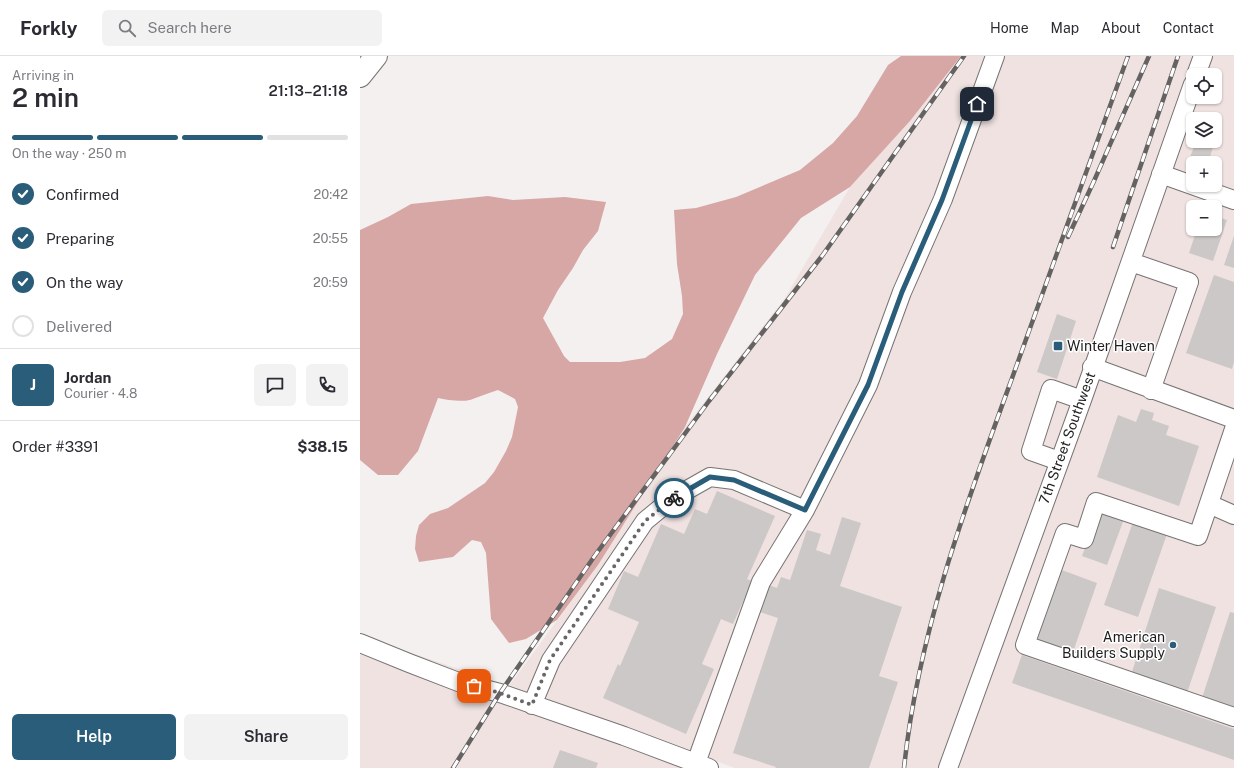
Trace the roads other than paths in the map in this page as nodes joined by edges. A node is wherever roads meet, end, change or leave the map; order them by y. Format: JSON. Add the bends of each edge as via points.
{"nodes":[{"id":1,"x":376,"y":56,"type":"edge"},
{"id":2,"x":995,"y":56,"type":"edge"},
{"id":3,"x":1203,"y":56,"type":"edge"},
{"id":4,"x":1199,"y":68,"type":"edge"},
{"id":5,"x":360,"y":76,"type":"edge"},
{"id":6,"x":1186,"y":104,"type":"edge"},
{"id":7,"x":1161,"y":174,"type":"junction"},
{"id":8,"x":1234,"y":200,"type":"edge"},
{"id":9,"x":1131,"y":262,"type":"junction"},
{"id":10,"x":1092,"y":368,"type":"junction"},
{"id":11,"x":1151,"y":390,"type":"junction"},
{"id":12,"x":1082,"y":400,"type":"junction"},
{"id":13,"x":1234,"y":419,"type":"edge"},
{"id":14,"x":1234,"y":429,"type":"edge"},
{"id":15,"x":1059,"y":461,"type":"junction"},
{"id":16,"x":1209,"y":504,"type":"junction"},
{"id":17,"x":805,"y":510,"type":"junction"},
{"id":18,"x":1234,"y":515,"type":"edge"},
{"id":19,"x":360,"y":643,"type":"edge"},
{"id":20,"x":532,"y":705,"type":"junction"},
{"id":21,"x":1234,"y":717,"type":"edge"},
{"id":22,"x":702,"y":766,"type":"edge"},
{"id":23,"x":948,"y":768,"type":"edge"}],
"edges":[{"from":1,"to":5,"type":"highway"},
{"from":2,"to":17,"type":"street","via":[[942,200],[902,292],[868,385]]},
{"from":3,"to":4,"type":"street"},
{"from":6,"to":7,"type":"street","name":"7th Street Southwest"},
{"from":7,"to":8,"type":"street"},
{"from":7,"to":9,"type":"street","name":"7th Street Southwest"},
{"from":9,"to":10,"type":"street","name":"7th Street Southwest"},
{"from":9,"to":11,"type":"street","via":[[1189,282]]},
{"from":10,"to":11,"type":"street"},
{"from":10,"to":12,"type":"street","name":"7th Street Southwest"},
{"from":11,"to":13,"type":"street"},
{"from":12,"to":15,"type":"street","name":"7th Street Southwest"},
{"from":12,"to":15,"type":"street","via":[[1051,389],[1031,451]]},
{"from":14,"to":16,"type":"street"},
{"from":15,"to":23,"type":"street","name":"7th Street Southwest"},
{"from":16,"to":18,"type":"street"},
{"from":16,"to":21,"type":"street","via":[[1198,536],[1096,502],[1084,539],[1066,533],[1025,645]]},
{"from":17,"to":20,"type":"street","via":[[734,480],[710,477],[673,498],[645,521],[550,660]]},
{"from":17,"to":22,"type":"street","via":[[761,582]]},
{"from":19,"to":20,"type":"street","via":[[460,683],[500,693]]},
{"from":20,"to":22,"type":"street"}]}
